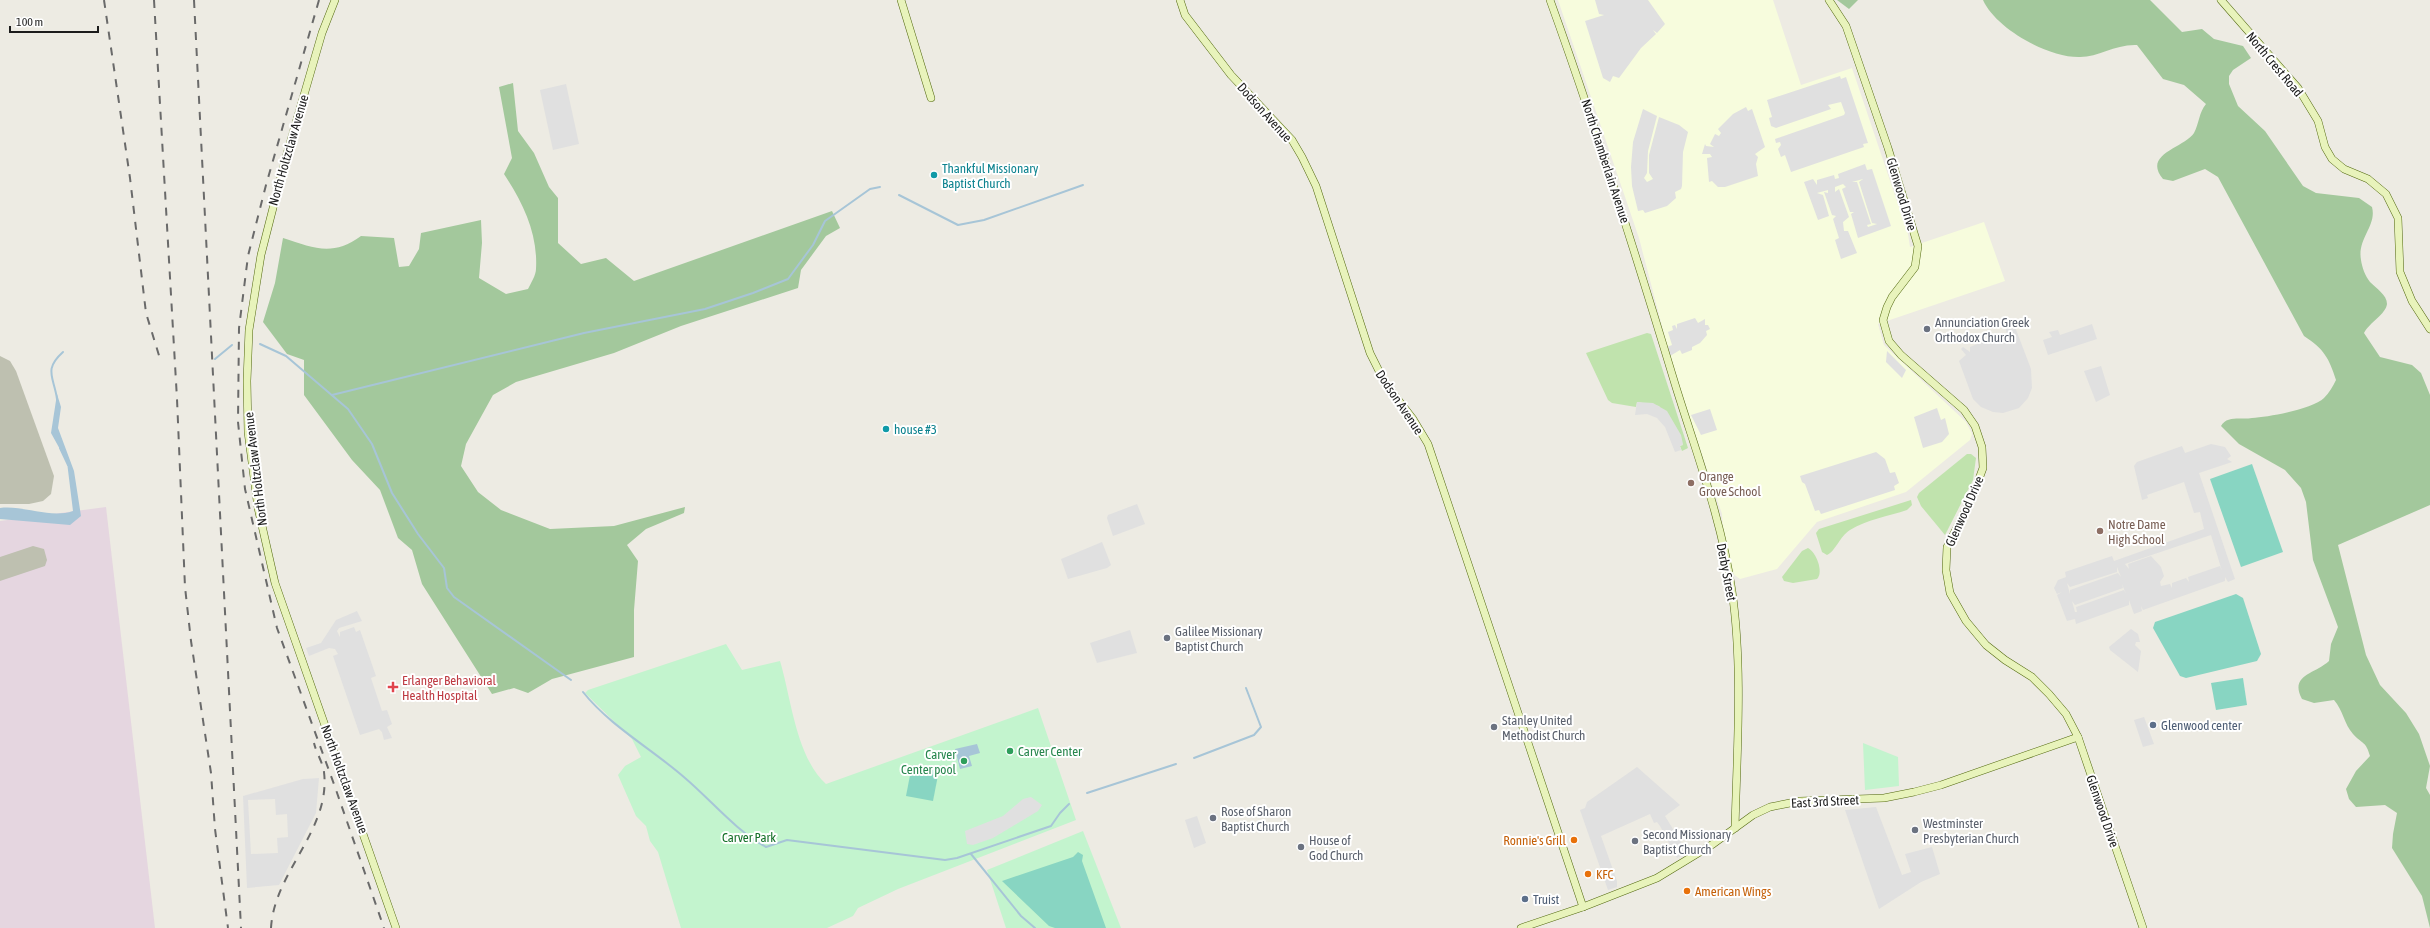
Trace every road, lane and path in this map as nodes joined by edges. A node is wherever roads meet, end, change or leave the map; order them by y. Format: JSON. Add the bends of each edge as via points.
{"nodes":[{"id":1,"x":335,"y":0,"type":"edge"},
{"id":2,"x":901,"y":0,"type":"edge"},
{"id":3,"x":1180,"y":0,"type":"edge"},
{"id":4,"x":1550,"y":0,"type":"edge"},
{"id":5,"x":1829,"y":0,"type":"edge"},
{"id":6,"x":2221,"y":0,"type":"edge"},
{"id":7,"x":931,"y":98,"type":"dead end"},
{"id":8,"x":1657,"y":324,"type":"joint"},
{"id":9,"x":2430,"y":329,"type":"edge"},
{"id":10,"x":2078,"y":737,"type":"junction"},
{"id":11,"x":1736,"y":828,"type":"junction"},
{"id":12,"x":1583,"y":907,"type":"junction"},
{"id":13,"x":396,"y":928,"type":"edge"},
{"id":14,"x":1520,"y":928,"type":"edge"},
{"id":15,"x":2143,"y":928,"type":"edge"}],
"edges":[{"from":1,"to":13,"type":"street","name":"North Holtzclaw Avenue","via":[[322,33],[272,206],[261,255],[249,330],[248,432],[258,508],[275,583]]},
{"from":2,"to":7,"type":"street"},
{"from":3,"to":12,"type":"street","name":"Dodson Avenue","via":[[1185,15],[1231,75],[1292,140],[1316,186],[1370,353],[1385,382],[1428,444]]},
{"from":4,"to":8,"type":"street","name":"North Chamberlain Avenue","via":[[1586,100]]},
{"from":5,"to":10,"type":"street","name":"Glenwood Drive","via":[[1846,26],[1918,246],[1915,267],[1892,297],[1883,320],[1889,341],[1901,355],[1964,410],[1976,426],[1982,447],[1983,468],[1972,498],[1947,547],[1946,570],[1950,593],[1966,621],[1986,645],[2032,677],[2049,694],[2066,714]]},
{"from":6,"to":9,"type":"street","name":"North Crest Road","via":[[2298,88],[2318,121],[2325,147],[2332,159],[2344,169],[2368,179],[2386,194],[2398,218],[2400,272],[2412,301]]},
{"from":8,"to":11,"type":"street","name":"Derby Street","via":[[1713,507],[1732,590],[1736,646]]},
{"from":10,"to":11,"type":"street","name":"East 3rd Street","via":[[1914,792],[1884,798],[1785,803],[1765,810]]},
{"from":10,"to":15,"type":"street","name":"Glenwood Drive"},
{"from":11,"to":12,"type":"street","name":"East 3rd Street","via":[[1657,878]]},
{"from":12,"to":14,"type":"street","name":"East 3rd Street"}]}
